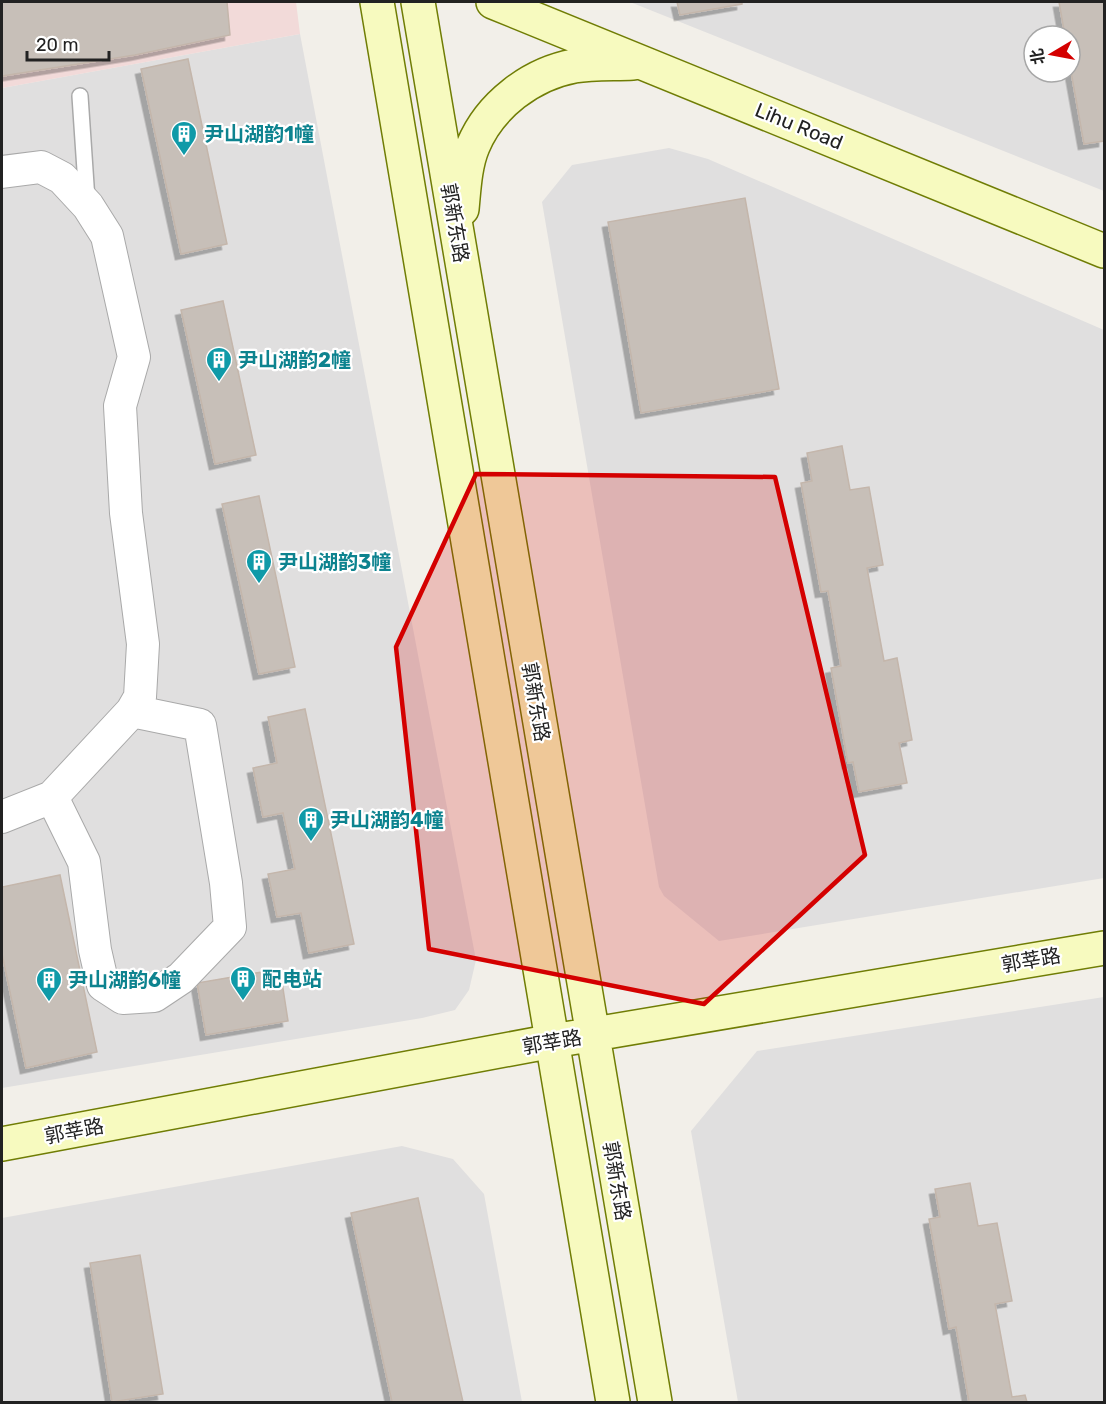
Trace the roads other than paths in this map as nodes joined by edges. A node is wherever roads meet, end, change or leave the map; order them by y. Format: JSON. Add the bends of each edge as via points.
{"nodes":[{"id":1,"x":377,"y":2,"type":"edge"},
{"id":2,"x":418,"y":2,"type":"edge"},
{"id":3,"x":493,"y":2,"type":"edge"},
{"id":4,"x":644,"y":63,"type":"junction"},
{"id":5,"x":80,"y":96,"type":"dead end"},
{"id":6,"x":2,"y":172,"type":"edge"},
{"id":7,"x":88,"y":206,"type":"junction"},
{"id":8,"x":458,"y":240,"type":"junction"},
{"id":9,"x":1104,"y":251,"type":"edge"},
{"id":10,"x":132,"y":711,"type":"junction"},
{"id":11,"x":52,"y":797,"type":"junction"},
{"id":12,"x":2,"y":817,"type":"edge"},
{"id":13,"x":1104,"y":948,"type":"edge"},
{"id":14,"x":592,"y":1035,"type":"junction"},
{"id":15,"x":553,"y":1041,"type":"junction"},
{"id":16,"x":2,"y":1144,"type":"edge"},
{"id":17,"x":613,"y":1402,"type":"edge"},
{"id":18,"x":656,"y":1402,"type":"edge"}],
"edges":[{"from":1,"to":15,"type":"main road","name":"郭新东路"},
{"from":2,"to":8,"type":"main road","name":"郭新东路"},
{"from":3,"to":4,"type":"main road","name":"Lihu Road"},
{"from":4,"to":8,"type":"main road","via":[[566,68],[529,82],[509,97],[473,146]]},
{"from":4,"to":9,"type":"main road","name":"Lihu Road"},
{"from":5,"to":7,"type":"lane"},
{"from":6,"to":7,"type":"street","via":[[41,167],[63,178]]},
{"from":7,"to":10,"type":"street","via":[[107,236],[134,357],[120,406],[126,513],[143,644],[140,697]]},
{"from":8,"to":14,"type":"main road","name":"郭新东路"},
{"from":10,"to":11,"type":"street"},
{"from":10,"to":11,"type":"street","via":[[200,725],[230,927],[181,978],[154,996],[123,999],[103,985],[84,862]]},
{"from":11,"to":12,"type":"street"},
{"from":13,"to":14,"type":"main road","name":"郭莘路"},
{"from":14,"to":15,"type":"main road","name":"郭莘路"},
{"from":14,"to":18,"type":"main road","name":"郭新东路"},
{"from":15,"to":16,"type":"main road","name":"郭莘路"},
{"from":15,"to":17,"type":"main road","name":"郭新东路"}]}
